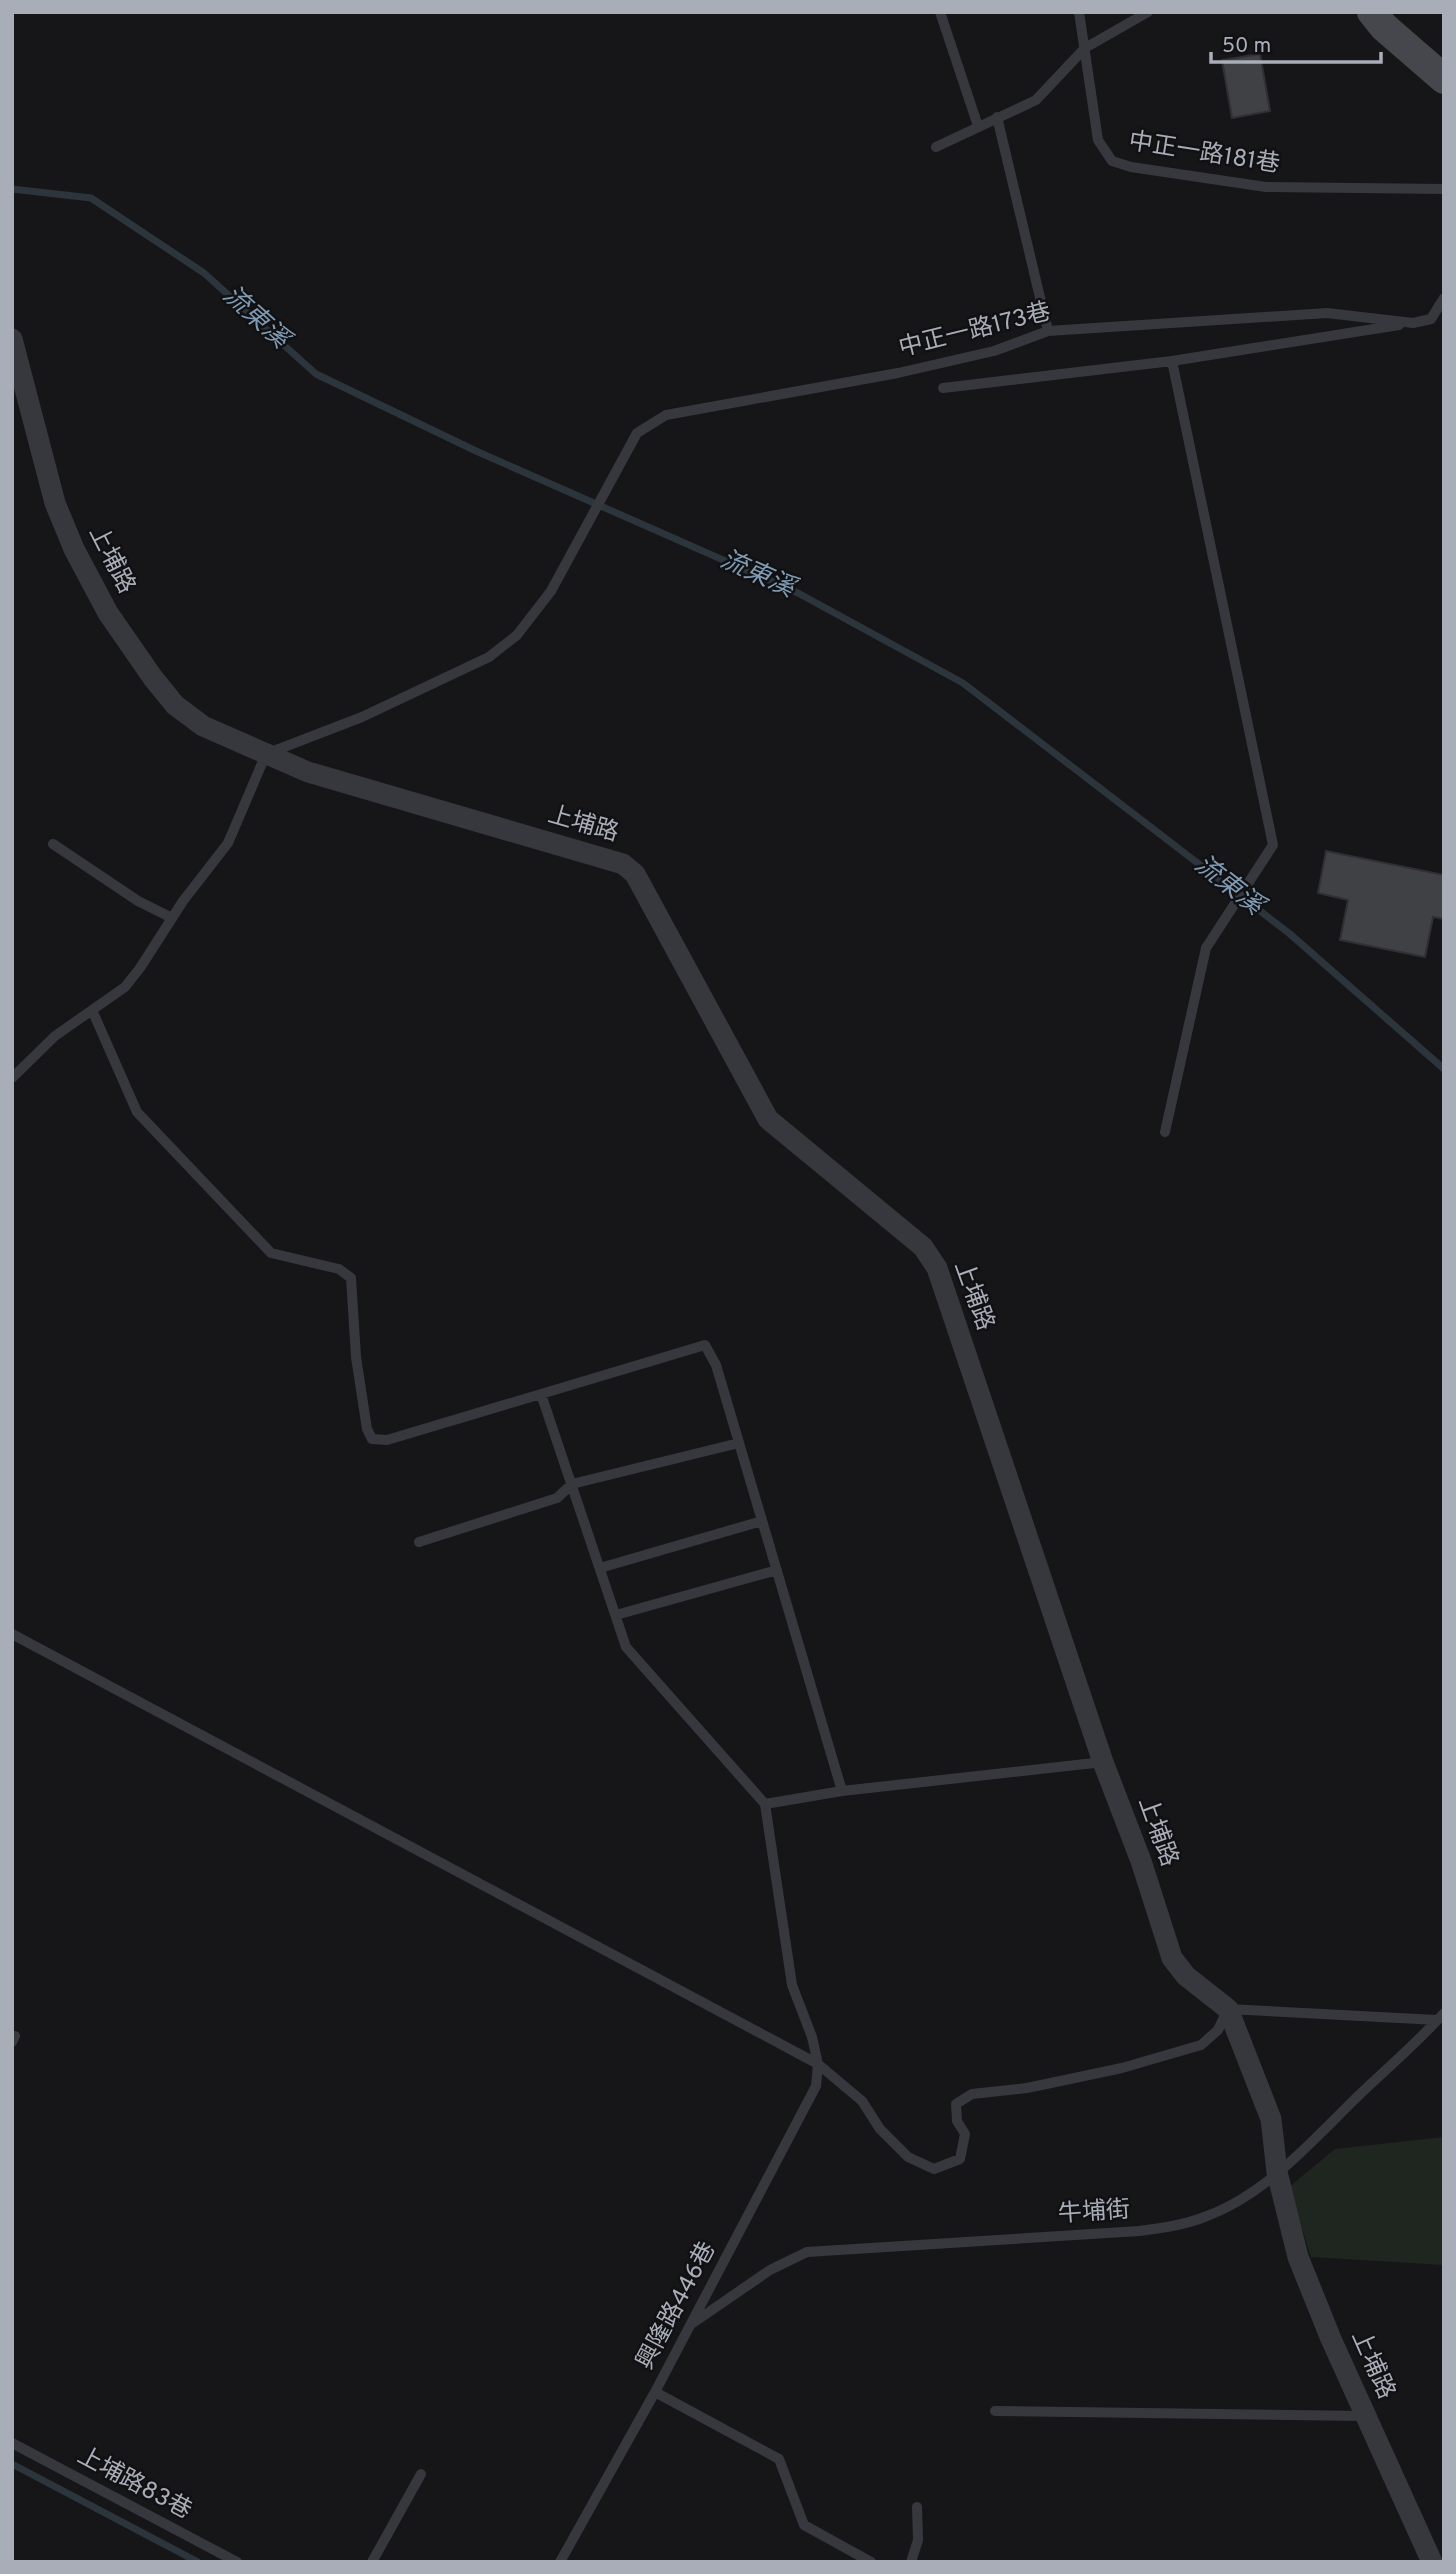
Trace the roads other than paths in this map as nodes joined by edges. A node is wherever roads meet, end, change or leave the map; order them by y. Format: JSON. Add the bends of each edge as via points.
{"nodes":[{"id":1,"x":940,"y":12,"type":"edge"},
{"id":2,"x":1079,"y":12,"type":"edge"},
{"id":3,"x":1149,"y":12,"type":"edge"},
{"id":4,"x":1372,"y":12,"type":"edge"},
{"id":5,"x":1085,"y":48,"type":"junction"},
{"id":6,"x":1444,"y":79,"type":"edge"},
{"id":7,"x":996,"y":117,"type":"junction"},
{"id":8,"x":978,"y":126,"type":"junction"},
{"id":9,"x":936,"y":147,"type":"dead end"},
{"id":10,"x":1444,"y":189,"type":"edge"},
{"id":11,"x":1444,"y":298,"type":"edge"},
{"id":12,"x":1413,"y":323,"type":"junction"},
{"id":13,"x":1048,"y":331,"type":"junction"},
{"id":14,"x":12,"y":339,"type":"edge"},
{"id":15,"x":1172,"y":361,"type":"junction"},
{"id":16,"x":943,"y":388,"type":"dead end"},
{"id":17,"x":266,"y":754,"type":"junction"},
{"id":18,"x":53,"y":844,"type":"dead end"},
{"id":19,"x":172,"y":918,"type":"junction"},
{"id":20,"x":92,"y":1010,"type":"junction"},
{"id":21,"x":12,"y":1078,"type":"edge"},
{"id":22,"x":1165,"y":1132,"type":"dead end"},
{"id":23,"x":541,"y":1394,"type":"junction"},
{"id":24,"x":739,"y":1443,"type":"junction"},
{"id":25,"x":572,"y":1484,"type":"junction"},
{"id":26,"x":762,"y":1521,"type":"junction"},
{"id":27,"x":419,"y":1542,"type":"dead end"},
{"id":28,"x":600,"y":1568,"type":"junction"},
{"id":29,"x":777,"y":1570,"type":"junction"},
{"id":30,"x":616,"y":1615,"type":"junction"},
{"id":31,"x":12,"y":1634,"type":"edge"},
{"id":32,"x":1103,"y":1762,"type":"junction"},
{"id":33,"x":842,"y":1791,"type":"junction"},
{"id":34,"x":765,"y":1804,"type":"junction"},
{"id":35,"x":1228,"y":2009,"type":"junction"},
{"id":36,"x":1440,"y":2016,"type":"edge"},
{"id":37,"x":818,"y":2064,"type":"junction"},
{"id":38,"x":1277,"y":2172,"type":"junction"},
{"id":39,"x":690,"y":2325,"type":"junction"},
{"id":40,"x":655,"y":2392,"type":"junction"},
{"id":41,"x":995,"y":2411,"type":"dead end"},
{"id":42,"x":1366,"y":2416,"type":"junction"},
{"id":43,"x":12,"y":2442,"type":"edge"},
{"id":44,"x":421,"y":2474,"type":"dead end"},
{"id":45,"x":917,"y":2507,"type":"dead end"},
{"id":46,"x":237,"y":2562,"type":"edge"},
{"id":47,"x":372,"y":2562,"type":"edge"},
{"id":48,"x":559,"y":2562,"type":"edge"},
{"id":49,"x":871,"y":2562,"type":"edge"},
{"id":50,"x":911,"y":2562,"type":"edge"},
{"id":51,"x":1432,"y":2562,"type":"edge"}],
"edges":[{"from":1,"to":8,"type":"lane"},
{"from":2,"to":5,"type":"lane","name":"中正一路181巷"},
{"from":3,"to":5,"type":"lane"},
{"from":4,"to":6,"type":"main road"},
{"from":5,"to":7,"type":"lane","via":[[1036,100]]},
{"from":5,"to":10,"type":"lane","name":"中正一路181巷","via":[[1098,140],[1112,161],[1266,187]]},
{"from":7,"to":8,"type":"lane"},
{"from":7,"to":13,"type":"lane"},
{"from":8,"to":9,"type":"lane"},
{"from":11,"to":12,"type":"lane","via":[[1431,319]]},
{"from":12,"to":13,"type":"lane","name":"中正一路173巷","via":[[1327,313]]},
{"from":12,"to":15,"type":"lane"},
{"from":13,"to":17,"type":"lane","name":"中正一路173巷","via":[[994,351],[898,373],[666,415],[637,433],[551,591],[517,635],[489,656],[362,717]]},
{"from":14,"to":17,"type":"street","name":"上埔路","via":[[55,503],[108,612],[175,705],[203,726]]},
{"from":15,"to":16,"type":"lane"},
{"from":15,"to":22,"type":"lane","via":[[1273,845],[1206,948]]},
{"from":17,"to":19,"type":"lane","via":[[228,843]]},
{"from":17,"to":32,"type":"street","name":"上埔路","via":[[308,772],[623,864],[635,874],[768,1119],[923,1247],[937,1269]]},
{"from":18,"to":19,"type":"lane","via":[[138,901]]},
{"from":19,"to":20,"type":"lane","via":[[125,987]]},
{"from":20,"to":21,"type":"lane","via":[[55,1036]]},
{"from":20,"to":23,"type":"lane","via":[[137,1112],[271,1252],[339,1269],[351,1278],[356,1357],[372,1439],[387,1440]]},
{"from":23,"to":24,"type":"lane","via":[[705,1345],[716,1365]]},
{"from":23,"to":25,"type":"lane"},
{"from":24,"to":25,"type":"lane"},
{"from":24,"to":26,"type":"lane"},
{"from":25,"to":27,"type":"lane","via":[[557,1498]]},
{"from":25,"to":28,"type":"lane"},
{"from":26,"to":28,"type":"lane"},
{"from":26,"to":29,"type":"lane"},
{"from":28,"to":30,"type":"lane"},
{"from":29,"to":30,"type":"lane"},
{"from":29,"to":33,"type":"lane"},
{"from":30,"to":34,"type":"lane","via":[[626,1647]]},
{"from":31,"to":37,"type":"lane"},
{"from":32,"to":33,"type":"lane"},
{"from":32,"to":35,"type":"street","name":"上埔路","via":[[1172,1958],[1186,1976]]},
{"from":33,"to":34,"type":"lane"},
{"from":34,"to":37,"type":"lane","via":[[792,1985]]},
{"from":35,"to":36,"type":"lane"},
{"from":35,"to":37,"type":"lane","via":[[1218,2030],[1201,2045],[1027,2088],[972,2094],[956,2104],[957,2121],[965,2134],[960,2159],[934,2169],[908,2157],[880,2129],[862,2101]]},
{"from":35,"to":38,"type":"street","name":"上埔路","via":[[1271,2119]]},
{"from":36,"to":38,"type":"lane","name":"牛埔街"},
{"from":37,"to":39,"type":"lane","name":"興隆路446巷","via":[[816,2085]]},
{"from":38,"to":39,"type":"lane","name":"牛埔街","via":[[1245,2198],[1165,2228],[807,2252],[770,2270]]},
{"from":38,"to":42,"type":"street","name":"上埔路","via":[[1298,2257]]},
{"from":39,"to":40,"type":"lane","name":"興隆路446巷"},
{"from":40,"to":48,"type":"lane","name":"興隆路446巷"},
{"from":40,"to":49,"type":"lane","via":[[779,2459],[804,2525]]},
{"from":41,"to":42,"type":"lane"},
{"from":42,"to":51,"type":"street","name":"上埔路"},
{"from":43,"to":46,"type":"lane","name":"上埔路83巷"},
{"from":44,"to":47,"type":"lane"},
{"from":45,"to":50,"type":"lane","via":[[918,2540]]}]}
